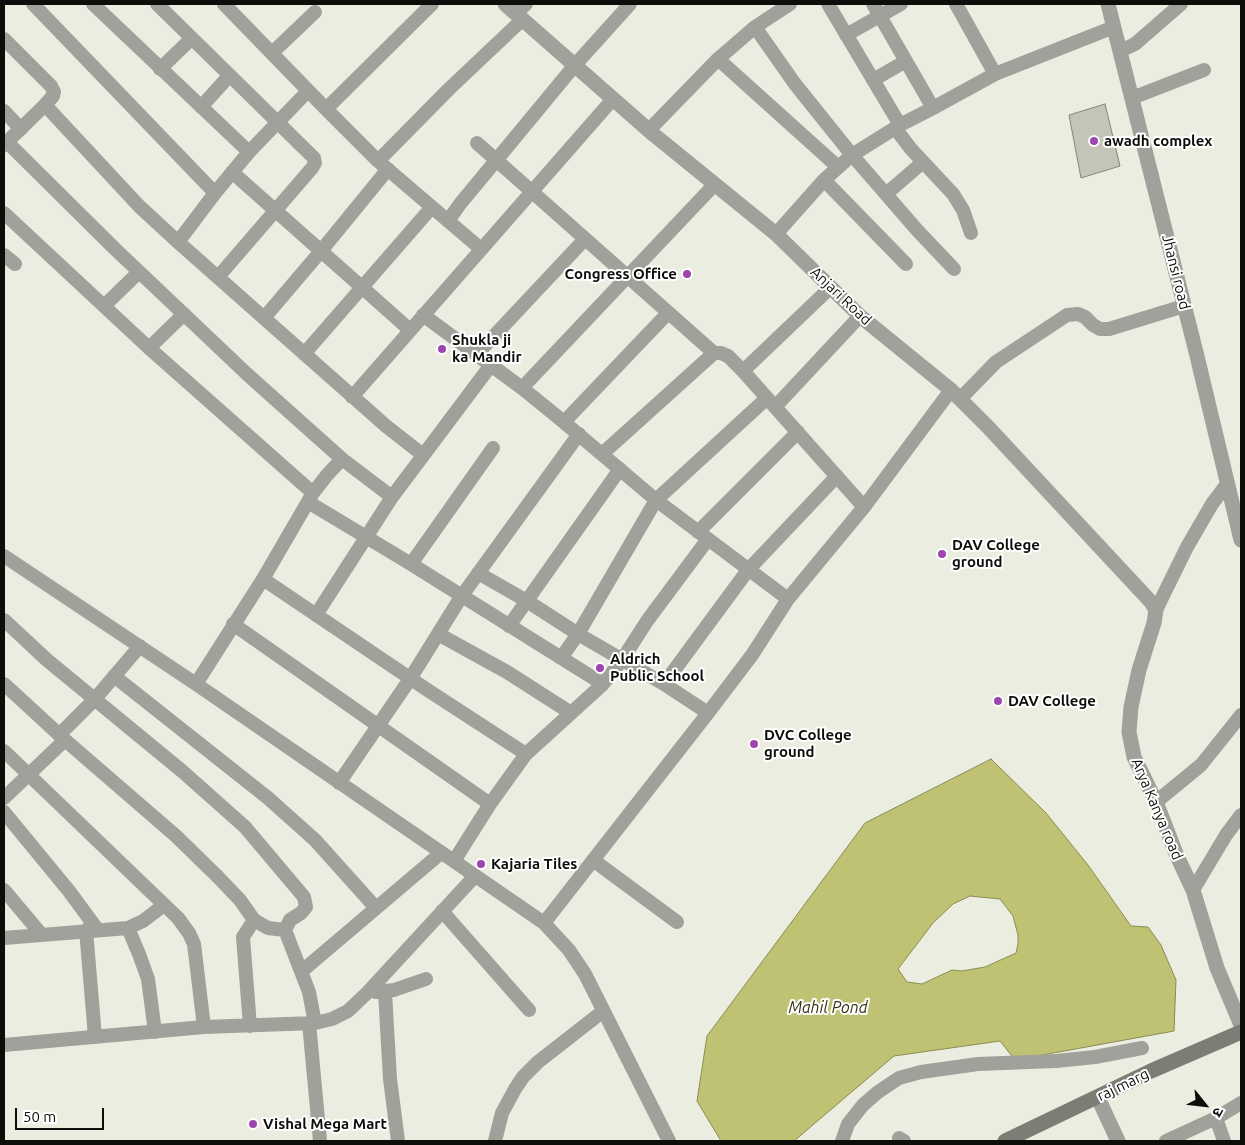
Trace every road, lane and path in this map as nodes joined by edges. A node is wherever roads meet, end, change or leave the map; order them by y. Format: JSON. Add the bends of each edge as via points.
{"nodes":[{"id":1,"x":33,"y":4,"type":"edge"},
{"id":2,"x":93,"y":4,"type":"edge"},
{"id":3,"x":157,"y":4,"type":"edge"},
{"id":4,"x":224,"y":4,"type":"edge"},
{"id":5,"x":432,"y":4,"type":"edge"},
{"id":6,"x":630,"y":4,"type":"edge"},
{"id":7,"x":790,"y":4,"type":"edge"},
{"id":8,"x":828,"y":4,"type":"edge"},
{"id":9,"x":873,"y":4,"type":"edge"},
{"id":10,"x":901,"y":4,"type":"edge"},
{"id":11,"x":956,"y":4,"type":"edge"},
{"id":12,"x":1108,"y":4,"type":"edge"},
{"id":13,"x":1181,"y":4,"type":"edge"},
{"id":14,"x":518,"y":10,"type":"edge"},
{"id":15,"x":315,"y":12,"type":"dead end"},
{"id":16,"x":880,"y":16,"type":"junction"},
{"id":17,"x":755,"y":27,"type":"junction"},
{"id":18,"x":1114,"y":27,"type":"junction"},
{"id":19,"x":846,"y":35,"type":"junction"},
{"id":20,"x":4,"y":39,"type":"edge"},
{"id":21,"x":191,"y":39,"type":"junction"},
{"id":22,"x":1120,"y":51,"type":"junction"},
{"id":23,"x":272,"y":53,"type":"junction"},
{"id":24,"x":718,"y":59,"type":"junction"},
{"id":25,"x":906,"y":61,"type":"junction"},
{"id":26,"x":575,"y":65,"type":"junction"},
{"id":27,"x":160,"y":69,"type":"junction"},
{"id":28,"x":1204,"y":70,"type":"dead end"},
{"id":29,"x":995,"y":74,"type":"junction"},
{"id":30,"x":229,"y":76,"type":"junction"},
{"id":31,"x":873,"y":80,"type":"junction"},
{"id":32,"x":308,"y":91,"type":"junction"},
{"id":33,"x":1132,"y":98,"type":"junction"},
{"id":34,"x":613,"y":99,"type":"junction"},
{"id":35,"x":45,"y":105,"type":"junction"},
{"id":36,"x":201,"y":106,"type":"junction"},
{"id":37,"x":933,"y":108,"type":"junction"},
{"id":38,"x":326,"y":110,"type":"junction"},
{"id":39,"x":4,"y":111,"type":"edge"},
{"id":40,"x":277,"y":122,"type":"junction"},
{"id":41,"x":897,"y":127,"type":"junction"},
{"id":42,"x":21,"y":129,"type":"junction"},
{"id":43,"x":649,"y":130,"type":"junction"},
{"id":44,"x":477,"y":143,"type":"dead end"},
{"id":45,"x":5,"y":144,"type":"edge"},
{"id":46,"x":248,"y":152,"type":"junction"},
{"id":47,"x":852,"y":155,"type":"junction"},
{"id":48,"x":497,"y":161,"type":"junction"},
{"id":49,"x":922,"y":162,"type":"junction"},
{"id":50,"x":383,"y":165,"type":"junction"},
{"id":51,"x":838,"y":167,"type":"junction"},
{"id":52,"x":232,"y":172,"type":"junction"},
{"id":53,"x":824,"y":180,"type":"junction"},
{"id":54,"x":715,"y":184,"type":"junction"},
{"id":55,"x":532,"y":191,"type":"junction"},
{"id":56,"x":215,"y":193,"type":"junction"},
{"id":57,"x":886,"y":194,"type":"junction"},
{"id":58,"x":432,"y":207,"type":"junction"},
{"id":59,"x":275,"y":210,"type":"junction"},
{"id":60,"x":4,"y":213,"type":"edge"},
{"id":61,"x":448,"y":220,"type":"junction"},
{"id":62,"x":971,"y":233,"type":"dead end"},
{"id":63,"x":776,"y":234,"type":"junction"},
{"id":64,"x":585,"y":239,"type":"junction"},
{"id":65,"x":178,"y":242,"type":"junction"},
{"id":66,"x":482,"y":249,"type":"junction"},
{"id":67,"x":321,"y":251,"type":"junction"},
{"id":68,"x":4,"y":255,"type":"edge"},
{"id":69,"x":15,"y":264,"type":"dead end"},
{"id":70,"x":906,"y":264,"type":"dead end"},
{"id":71,"x":954,"y":269,"type":"dead end"},
{"id":72,"x":138,"y":272,"type":"junction"},
{"id":73,"x":218,"y":277,"type":"junction"},
{"id":74,"x":628,"y":278,"type":"junction"},
{"id":75,"x":363,"y":288,"type":"junction"},
{"id":76,"x":830,"y":288,"type":"junction"},
{"id":77,"x":104,"y":306,"type":"junction"},
{"id":78,"x":1184,"y":306,"type":"junction"},
{"id":79,"x":668,"y":313,"type":"junction"},
{"id":80,"x":184,"y":314,"type":"junction"},
{"id":81,"x":423,"y":315,"type":"junction"},
{"id":82,"x":860,"y":316,"type":"junction"},
{"id":83,"x":264,"y":318,"type":"junction"},
{"id":84,"x":410,"y":330,"type":"junction"},
{"id":85,"x":149,"y":348,"type":"junction"},
{"id":86,"x":714,"y":353,"type":"junction"},
{"id":87,"x":304,"y":354,"type":"junction"},
{"id":88,"x":477,"y":354,"type":"junction"},
{"id":89,"x":491,"y":364,"type":"junction"},
{"id":90,"x":743,"y":371,"type":"junction"},
{"id":91,"x":522,"y":388,"type":"junction"},
{"id":92,"x":955,"y":394,"type":"junction"},
{"id":93,"x":352,"y":397,"type":"junction"},
{"id":94,"x":771,"y":402,"type":"junction"},
{"id":95,"x":564,"y":422,"type":"junction"},
{"id":96,"x":798,"y":432,"type":"junction"},
{"id":97,"x":579,"y":434,"type":"junction"},
{"id":98,"x":493,"y":448,"type":"dead end"},
{"id":99,"x":602,"y":454,"type":"junction"},
{"id":100,"x":423,"y":455,"type":"junction"},
{"id":101,"x":342,"y":459,"type":"junction"},
{"id":102,"x":620,"y":469,"type":"junction"},
{"id":103,"x":837,"y":476,"type":"junction"},
{"id":104,"x":1227,"y":484,"type":"junction"},
{"id":105,"x":392,"y":497,"type":"junction"},
{"id":106,"x":311,"y":498,"type":"junction"},
{"id":107,"x":656,"y":500,"type":"junction"},
{"id":108,"x":864,"y":507,"type":"junction"},
{"id":109,"x":703,"y":536,"type":"junction"},
{"id":110,"x":366,"y":538,"type":"junction"},
{"id":111,"x":1241,"y":540,"type":"edge"},
{"id":112,"x":4,"y":556,"type":"edge"},
{"id":113,"x":411,"y":564,"type":"junction"},
{"id":114,"x":748,"y":570,"type":"junction"},
{"id":115,"x":478,"y":573,"type":"junction"},
{"id":116,"x":263,"y":579,"type":"junction"},
{"id":117,"x":461,"y":597,"type":"junction"},
{"id":118,"x":788,"y":599,"type":"junction"},
{"id":119,"x":527,"y":601,"type":"junction"},
{"id":120,"x":1156,"y":610,"type":"junction"},
{"id":121,"x":316,"y":615,"type":"junction"},
{"id":122,"x":4,"y":620,"type":"edge"},
{"id":123,"x":233,"y":624,"type":"junction"},
{"id":124,"x":509,"y":626,"type":"junction"},
{"id":125,"x":438,"y":634,"type":"junction"},
{"id":126,"x":578,"y":634,"type":"junction"},
{"id":127,"x":140,"y":646,"type":"junction"},
{"id":128,"x":561,"y":658,"type":"junction"},
{"id":129,"x":622,"y":660,"type":"junction"},
{"id":130,"x":114,"y":676,"type":"junction"},
{"id":131,"x":410,"y":679,"type":"junction"},
{"id":132,"x":4,"y":684,"type":"edge"},
{"id":133,"x":196,"y":684,"type":"junction"},
{"id":134,"x":603,"y":684,"type":"junction"},
{"id":135,"x":664,"y":684,"type":"junction"},
{"id":136,"x":94,"y":700,"type":"junction"},
{"id":137,"x":571,"y":713,"type":"junction"},
{"id":138,"x":708,"y":713,"type":"junction"},
{"id":139,"x":1241,"y":715,"type":"edge"},
{"id":140,"x":380,"y":726,"type":"junction"},
{"id":141,"x":62,"y":737,"type":"junction"},
{"id":142,"x":4,"y":751,"type":"edge"},
{"id":143,"x":526,"y":754,"type":"junction"},
{"id":144,"x":28,"y":774,"type":"junction"},
{"id":145,"x":339,"y":783,"type":"junction"},
{"id":146,"x":4,"y":798,"type":"edge"},
{"id":147,"x":1156,"y":802,"type":"junction"},
{"id":148,"x":490,"y":804,"type":"junction"},
{"id":149,"x":4,"y":812,"type":"edge"},
{"id":150,"x":1241,"y":815,"type":"edge"},
{"id":151,"x":441,"y":853,"type":"junction"},
{"id":152,"x":593,"y":860,"type":"junction"},
{"id":153,"x":454,"y":861,"type":"junction"},
{"id":154,"x":475,"y":876,"type":"junction"},
{"id":155,"x":4,"y":890,"type":"edge"},
{"id":156,"x":1193,"y":890,"type":"junction"},
{"id":157,"x":164,"y":905,"type":"junction"},
{"id":158,"x":376,"y":908,"type":"junction"},
{"id":159,"x":442,"y":911,"type":"junction"},
{"id":160,"x":254,"y":920,"type":"junction"},
{"id":161,"x":677,"y":922,"type":"dead end"},
{"id":162,"x":544,"y":923,"type":"junction"},
{"id":163,"x":128,"y":928,"type":"junction"},
{"id":164,"x":91,"y":930,"type":"junction"},
{"id":165,"x":285,"y":930,"type":"junction"},
{"id":166,"x":41,"y":934,"type":"junction"},
{"id":167,"x":4,"y":938,"type":"edge"},
{"id":168,"x":302,"y":971,"type":"junction"},
{"id":169,"x":426,"y":979,"type":"dead end"},
{"id":170,"x":368,"y":992,"type":"junction"},
{"id":171,"x":385,"y":992,"type":"junction"},
{"id":172,"x":529,"y":1010,"type":"dead end"},
{"id":173,"x":602,"y":1012,"type":"junction"},
{"id":174,"x":312,"y":1023,"type":"junction"},
{"id":175,"x":1241,"y":1025,"type":"edge"},
{"id":176,"x":250,"y":1026,"type":"junction"},
{"id":177,"x":204,"y":1027,"type":"junction"},
{"id":178,"x":155,"y":1032,"type":"junction"},
{"id":179,"x":1241,"y":1032,"type":"edge"},
{"id":180,"x":95,"y":1037,"type":"junction"},
{"id":181,"x":4,"y":1045,"type":"edge"},
{"id":182,"x":1142,"y":1048,"type":"dead end"},
{"id":183,"x":1098,"y":1098,"type":"junction"},
{"id":184,"x":1241,"y":1103,"type":"edge"},
{"id":185,"x":1216,"y":1118,"type":"junction"},
{"id":186,"x":320,"y":1141,"type":"edge"},
{"id":187,"x":398,"y":1141,"type":"edge"},
{"id":188,"x":495,"y":1141,"type":"edge"},
{"id":189,"x":668,"y":1141,"type":"edge"},
{"id":190,"x":842,"y":1141,"type":"edge"},
{"id":191,"x":1005,"y":1141,"type":"edge"},
{"id":192,"x":1118,"y":1141,"type":"edge"},
{"id":193,"x":1166,"y":1141,"type":"edge"},
{"id":194,"x":1224,"y":1141,"type":"edge"}],
"edges":[{"from":1,"to":56,"type":"street"},
{"from":2,"to":27,"type":"street"},
{"from":3,"to":21,"type":"street"},
{"from":4,"to":23,"type":"street"},
{"from":5,"to":38,"type":"street"},
{"from":6,"to":26,"type":"street"},
{"from":7,"to":17,"type":"street"},
{"from":8,"to":19,"type":"street"},
{"from":9,"to":16,"type":"street"},
{"from":10,"to":16,"type":"street"},
{"from":11,"to":29,"type":"street"},
{"from":12,"to":18,"type":"street","name":"Jhansi road"},
{"from":13,"to":22,"type":"street","via":[[1135,44]]},
{"from":14,"to":26,"type":"street","name":"Anjari Road"},
{"from":14,"to":50,"type":"street"},
{"from":15,"to":23,"type":"street"},
{"from":16,"to":19,"type":"street"},
{"from":16,"to":25,"type":"street"},
{"from":17,"to":24,"type":"street"},
{"from":17,"to":47,"type":"street","via":[[795,84]]},
{"from":18,"to":22,"type":"street","name":"Jhansi road"},
{"from":18,"to":29,"type":"street"},
{"from":19,"to":31,"type":"street"},
{"from":20,"to":35,"type":"street","via":[[51,86],[53,96]]},
{"from":21,"to":27,"type":"street"},
{"from":21,"to":30,"type":"street"},
{"from":22,"to":33,"type":"street","name":"Jhansi road"},
{"from":23,"to":32,"type":"street"},
{"from":24,"to":43,"type":"street"},
{"from":24,"to":51,"type":"street"},
{"from":25,"to":31,"type":"street"},
{"from":25,"to":37,"type":"street"},
{"from":26,"to":34,"type":"street","name":"Anjari Road"},
{"from":26,"to":48,"type":"street"},
{"from":27,"to":36,"type":"street"},
{"from":28,"to":33,"type":"street"},
{"from":29,"to":37,"type":"street"},
{"from":30,"to":36,"type":"street"},
{"from":30,"to":40,"type":"street"},
{"from":31,"to":41,"type":"street"},
{"from":32,"to":38,"type":"street"},
{"from":32,"to":40,"type":"street"},
{"from":33,"to":78,"type":"street","name":"Jhansi road"},
{"from":34,"to":43,"type":"street","name":"Anjari Road"},
{"from":34,"to":55,"type":"street"},
{"from":35,"to":42,"type":"street"},
{"from":35,"to":65,"type":"street","via":[[139,206]]},
{"from":36,"to":46,"type":"street"},
{"from":37,"to":41,"type":"street"},
{"from":38,"to":50,"type":"street"},
{"from":39,"to":42,"type":"street"},
{"from":40,"to":46,"type":"street"},
{"from":40,"to":59,"type":"street","via":[[314,158],[315,163]]},
{"from":41,"to":47,"type":"street"},
{"from":41,"to":49,"type":"street"},
{"from":42,"to":45,"type":"street"},
{"from":43,"to":54,"type":"street","name":"Anjari Road"},
{"from":44,"to":48,"type":"street"},
{"from":45,"to":72,"type":"street"},
{"from":46,"to":52,"type":"street"},
{"from":47,"to":51,"type":"street"},
{"from":47,"to":57,"type":"street"},
{"from":48,"to":55,"type":"street"},
{"from":48,"to":61,"type":"street"},
{"from":49,"to":57,"type":"street"},
{"from":49,"to":62,"type":"street","via":[[953,194]]},
{"from":50,"to":58,"type":"street"},
{"from":50,"to":67,"type":"street"},
{"from":51,"to":53,"type":"street"},
{"from":52,"to":56,"type":"street"},
{"from":52,"to":59,"type":"street"},
{"from":53,"to":63,"type":"street"},
{"from":53,"to":70,"type":"street"},
{"from":54,"to":63,"type":"street","name":"Anjari Road"},
{"from":54,"to":74,"type":"street"},
{"from":55,"to":64,"type":"street"},
{"from":55,"to":66,"type":"street"},
{"from":56,"to":65,"type":"street"},
{"from":57,"to":71,"type":"street"},
{"from":58,"to":61,"type":"street"},
{"from":58,"to":75,"type":"street"},
{"from":59,"to":67,"type":"street"},
{"from":59,"to":73,"type":"street"},
{"from":60,"to":77,"type":"street"},
{"from":61,"to":66,"type":"street"},
{"from":63,"to":76,"type":"street","name":"Anjari Road"},
{"from":64,"to":74,"type":"street"},
{"from":64,"to":88,"type":"street"},
{"from":65,"to":73,"type":"street"},
{"from":66,"to":81,"type":"street"},
{"from":67,"to":75,"type":"street"},
{"from":67,"to":83,"type":"street"},
{"from":68,"to":69,"type":"street"},
{"from":72,"to":77,"type":"street"},
{"from":72,"to":80,"type":"street"},
{"from":73,"to":83,"type":"street"},
{"from":74,"to":79,"type":"street"},
{"from":74,"to":91,"type":"street"},
{"from":75,"to":84,"type":"street"},
{"from":75,"to":87,"type":"street"},
{"from":76,"to":82,"type":"street","name":"Anjari Road"},
{"from":76,"to":90,"type":"street"},
{"from":77,"to":85,"type":"street"},
{"from":78,"to":92,"type":"street","via":[[1109,329],[1100,329],[1078,314],[1067,315],[996,362]]},
{"from":78,"to":104,"type":"street","name":"Jhansi road"},
{"from":79,"to":86,"type":"street"},
{"from":79,"to":95,"type":"street"},
{"from":80,"to":85,"type":"street"},
{"from":80,"to":101,"type":"street"},
{"from":81,"to":84,"type":"street"},
{"from":81,"to":88,"type":"street"},
{"from":82,"to":92,"type":"street","name":"Anjari Road"},
{"from":82,"to":94,"type":"street"},
{"from":83,"to":87,"type":"street"},
{"from":84,"to":93,"type":"street"},
{"from":85,"to":106,"type":"street"},
{"from":86,"to":90,"type":"street","via":[[728,356]]},
{"from":86,"to":99,"type":"street"},
{"from":87,"to":93,"type":"street"},
{"from":88,"to":89,"type":"street"},
{"from":89,"to":91,"type":"street"},
{"from":89,"to":100,"type":"street"},
{"from":90,"to":94,"type":"street"},
{"from":91,"to":95,"type":"street"},
{"from":92,"to":108,"type":"street"},
{"from":92,"to":120,"type":"street","name":"Anjari Road"},
{"from":93,"to":100,"type":"street"},
{"from":94,"to":96,"type":"street"},
{"from":94,"to":107,"type":"street"},
{"from":95,"to":97,"type":"street"},
{"from":96,"to":103,"type":"street"},
{"from":96,"to":109,"type":"street"},
{"from":97,"to":99,"type":"street"},
{"from":97,"to":115,"type":"street"},
{"from":98,"to":113,"type":"street"},
{"from":99,"to":102,"type":"street"},
{"from":100,"to":105,"type":"street"},
{"from":101,"to":105,"type":"street"},
{"from":101,"to":106,"type":"street"},
{"from":102,"to":107,"type":"street"},
{"from":102,"to":119,"type":"street"},
{"from":103,"to":108,"type":"street"},
{"from":103,"to":114,"type":"street"},
{"from":104,"to":111,"type":"street","name":"Jhansi road"},
{"from":104,"to":120,"type":"street","name":"Arya Kanya road","via":[[1187,547]]},
{"from":105,"to":110,"type":"street"},
{"from":106,"to":110,"type":"street"},
{"from":106,"to":116,"type":"street"},
{"from":107,"to":109,"type":"street"},
{"from":107,"to":126,"type":"street"},
{"from":108,"to":118,"type":"street"},
{"from":109,"to":114,"type":"street"},
{"from":109,"to":129,"type":"street"},
{"from":110,"to":113,"type":"street"},
{"from":110,"to":121,"type":"street"},
{"from":112,"to":127,"type":"street"},
{"from":113,"to":117,"type":"street"},
{"from":114,"to":118,"type":"street"},
{"from":114,"to":135,"type":"street"},
{"from":115,"to":117,"type":"street"},
{"from":115,"to":119,"type":"street"},
{"from":116,"to":121,"type":"street"},
{"from":116,"to":123,"type":"street"},
{"from":117,"to":124,"type":"street"},
{"from":117,"to":125,"type":"street"},
{"from":118,"to":138,"type":"street","via":[[752,655]]},
{"from":119,"to":124,"type":"street"},
{"from":119,"to":126,"type":"street"},
{"from":120,"to":147,"type":"street","name":"Arya Kanya road","via":[[1130,707],[1130,732],[1134,756]]},
{"from":121,"to":131,"type":"street"},
{"from":122,"to":136,"type":"street"},
{"from":123,"to":133,"type":"street"},
{"from":123,"to":140,"type":"street"},
{"from":124,"to":128,"type":"street"},
{"from":125,"to":131,"type":"street"},
{"from":125,"to":137,"type":"street","via":[[507,672]]},
{"from":126,"to":128,"type":"street"},
{"from":126,"to":129,"type":"street"},
{"from":127,"to":130,"type":"street"},
{"from":127,"to":133,"type":"street"},
{"from":128,"to":134,"type":"street"},
{"from":129,"to":134,"type":"street"},
{"from":129,"to":135,"type":"street"},
{"from":130,"to":136,"type":"street"},
{"from":130,"to":158,"type":"street","via":[[268,798],[315,840]]},
{"from":131,"to":140,"type":"street"},
{"from":131,"to":143,"type":"street"},
{"from":132,"to":141,"type":"street"},
{"from":133,"to":145,"type":"street"},
{"from":134,"to":137,"type":"street"},
{"from":135,"to":138,"type":"street"},
{"from":136,"to":141,"type":"street"},
{"from":136,"to":165,"type":"street","via":[[245,827],[304,897],[306,907],[290,920]]},
{"from":137,"to":143,"type":"street"},
{"from":138,"to":152,"type":"street"},
{"from":139,"to":147,"type":"street","via":[[1201,765]]},
{"from":140,"to":145,"type":"street"},
{"from":140,"to":148,"type":"street"},
{"from":141,"to":144,"type":"street"},
{"from":141,"to":160,"type":"street","via":[[176,836],[240,900]]},
{"from":142,"to":144,"type":"street"},
{"from":143,"to":148,"type":"street"},
{"from":144,"to":146,"type":"street"},
{"from":144,"to":157,"type":"street"},
{"from":145,"to":151,"type":"street"},
{"from":147,"to":156,"type":"street","name":"Arya Kanya road"},
{"from":148,"to":153,"type":"street"},
{"from":149,"to":164,"type":"street","via":[[69,891]]},
{"from":150,"to":156,"type":"street"},
{"from":151,"to":153,"type":"street"},
{"from":151,"to":158,"type":"street"},
{"from":152,"to":161,"type":"street"},
{"from":152,"to":162,"type":"street"},
{"from":153,"to":154,"type":"street"},
{"from":154,"to":159,"type":"street"},
{"from":154,"to":162,"type":"street"},
{"from":155,"to":166,"type":"street"},
{"from":156,"to":175,"type":"street","name":"Arya Kanya road","via":[[1217,968]]},
{"from":157,"to":163,"type":"street"},
{"from":157,"to":177,"type":"street","via":[[178,918],[194,944]]},
{"from":158,"to":168,"type":"street"},
{"from":159,"to":170,"type":"street"},
{"from":159,"to":172,"type":"street"},
{"from":160,"to":165,"type":"street","via":[[268,928]]},
{"from":160,"to":176,"type":"street","via":[[243,937]]},
{"from":162,"to":173,"type":"street","via":[[569,950],[585,974]]},
{"from":163,"to":164,"type":"street"},
{"from":163,"to":178,"type":"street","via":[[148,979]]},
{"from":164,"to":166,"type":"street"},
{"from":164,"to":180,"type":"street"},
{"from":165,"to":168,"type":"street"},
{"from":166,"to":167,"type":"street"},
{"from":168,"to":174,"type":"street","via":[[309,992]]},
{"from":169,"to":171,"type":"street"},
{"from":170,"to":171,"type":"street"},
{"from":170,"to":174,"type":"street","via":[[348,1011],[332,1019]]},
{"from":171,"to":187,"type":"street","via":[[390,1079]]},
{"from":173,"to":188,"type":"street","via":[[523,1077],[502,1113]]},
{"from":173,"to":189,"type":"street"},
{"from":174,"to":176,"type":"street"},
{"from":174,"to":186,"type":"street"},
{"from":176,"to":177,"type":"street"},
{"from":177,"to":178,"type":"street"},
{"from":178,"to":180,"type":"street"},
{"from":179,"to":183,"type":"main road","name":"raj marg"},
{"from":180,"to":181,"type":"street"},
{"from":182,"to":190,"type":"street","via":[[1056,1062],[978,1064],[899,1078],[863,1105],[848,1124]]},
{"from":183,"to":191,"type":"main road","name":"raj marg"},
{"from":183,"to":192,"type":"street"},
{"from":184,"to":185,"type":"street"},
{"from":185,"to":193,"type":"street"},
{"from":185,"to":194,"type":"street"}]}
